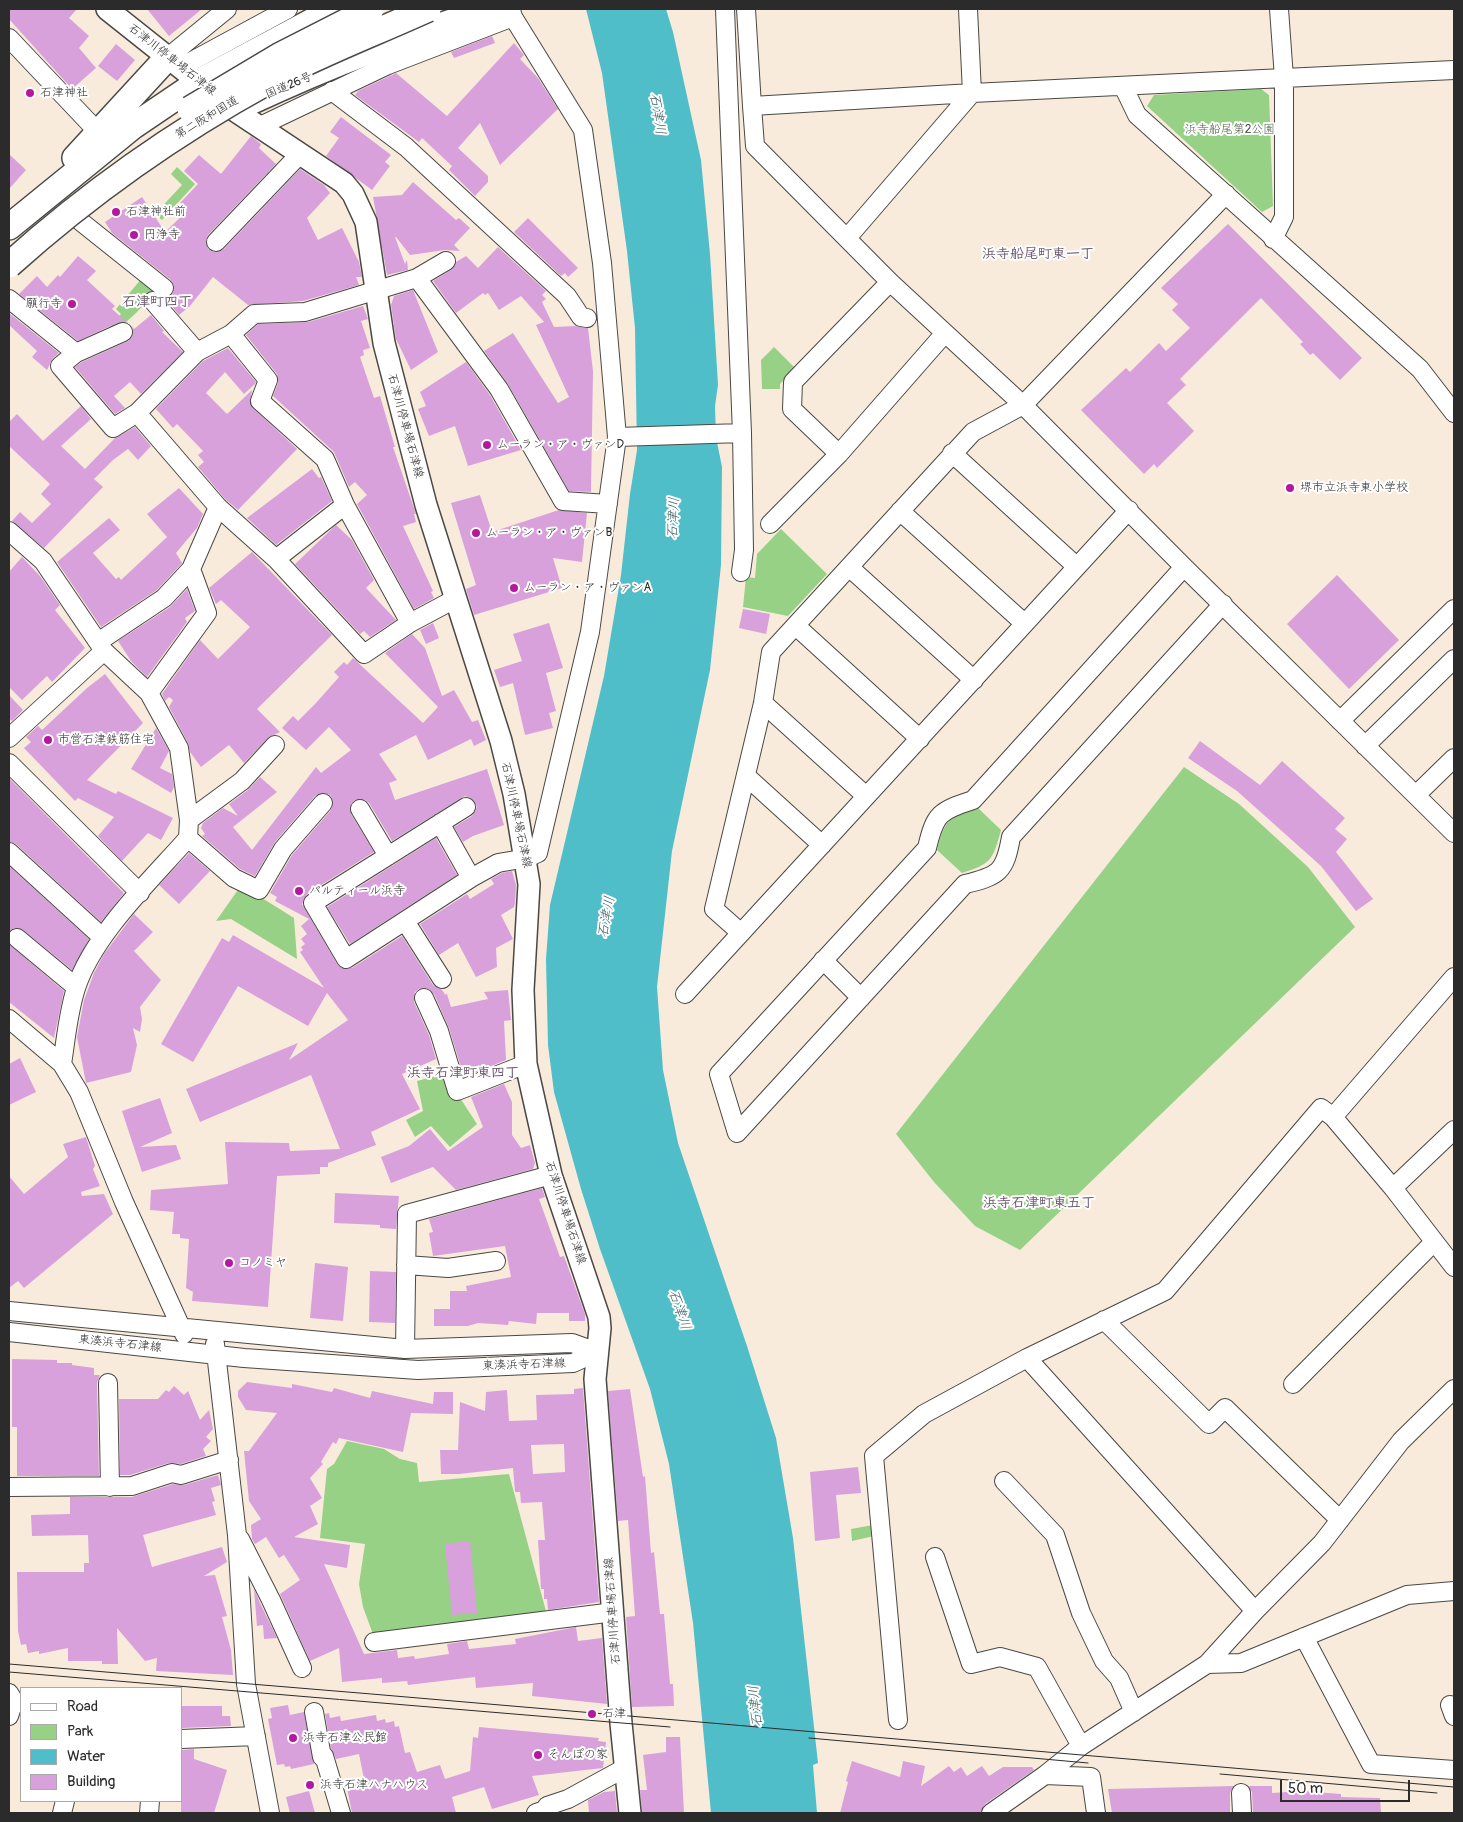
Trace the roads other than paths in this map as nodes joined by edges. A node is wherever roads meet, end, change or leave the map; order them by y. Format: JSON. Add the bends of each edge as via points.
{"nodes":[{"id":1,"x":107,"y":9,"type":"edge"},
{"id":2,"x":288,"y":9,"type":"edge"},
{"id":3,"x":334,"y":9,"type":"edge"},
{"id":4,"x":371,"y":9,"type":"edge"},
{"id":5,"x":428,"y":9,"type":"edge"},
{"id":6,"x":725,"y":9,"type":"edge"},
{"id":7,"x":746,"y":9,"type":"edge"},
{"id":8,"x":968,"y":9,"type":"edge"},
{"id":9,"x":1278,"y":9,"type":"edge"},
{"id":10,"x":219,"y":11,"type":"edge"},
{"id":11,"x":505,"y":12,"type":"edge"},
{"id":12,"x":9,"y":38,"type":"edge"},
{"id":13,"x":225,"y":44,"type":"junction"},
{"id":14,"x":183,"y":69,"type":"junction"},
{"id":15,"x":1454,"y":70,"type":"edge"},
{"id":16,"x":1284,"y":78,"type":"junction"},
{"id":17,"x":1123,"y":86,"type":"junction"},
{"id":18,"x":332,"y":91,"type":"junction"},
{"id":19,"x":972,"y":93,"type":"junction"},
{"id":20,"x":752,"y":106,"type":"junction"},
{"id":21,"x":234,"y":110,"type":"junction"},
{"id":22,"x":258,"y":127,"type":"junction"},
{"id":23,"x":97,"y":131,"type":"junction"},
{"id":24,"x":299,"y":155,"type":"junction"},
{"id":25,"x":1226,"y":194,"type":"junction"},
{"id":26,"x":28,"y":210,"type":"junction"},
{"id":27,"x":75,"y":218,"type":"junction"},
{"id":28,"x":9,"y":227,"type":"edge"},
{"id":29,"x":847,"y":238,"type":"junction"},
{"id":30,"x":1273,"y":239,"type":"junction"},
{"id":31,"x":9,"y":242,"type":"edge"},
{"id":32,"x":216,"y":242,"type":"dead end"},
{"id":33,"x":446,"y":261,"type":"dead end"},
{"id":34,"x":9,"y":264,"type":"edge"},
{"id":35,"x":9,"y":273,"type":"edge"},
{"id":36,"x":417,"y":278,"type":"junction"},
{"id":37,"x":890,"y":282,"type":"junction"},
{"id":38,"x":374,"y":291,"type":"junction"},
{"id":39,"x":9,"y":299,"type":"edge"},
{"id":40,"x":586,"y":318,"type":"dead end"},
{"id":41,"x":123,"y":332,"type":"dead end"},
{"id":42,"x":945,"y":333,"type":"junction"},
{"id":43,"x":230,"y":334,"type":"junction"},
{"id":44,"x":197,"y":352,"type":"junction"},
{"id":45,"x":76,"y":353,"type":"junction"},
{"id":46,"x":1023,"y":404,"type":"junction"},
{"id":47,"x":137,"y":412,"type":"junction"},
{"id":48,"x":1454,"y":413,"type":"edge"},
{"id":49,"x":742,"y":433,"type":"junction"},
{"id":50,"x":617,"y":437,"type":"junction"},
{"id":51,"x":952,"y":453,"type":"junction"},
{"id":52,"x":839,"y":454,"type":"junction"},
{"id":53,"x":608,"y":504,"type":"junction"},
{"id":54,"x":345,"y":505,"type":"junction"},
{"id":55,"x":218,"y":508,"type":"junction"},
{"id":56,"x":1129,"y":510,"type":"junction"},
{"id":57,"x":900,"y":511,"type":"junction"},
{"id":58,"x":770,"y":524,"type":"dead end"},
{"id":59,"x":9,"y":531,"type":"edge"},
{"id":60,"x":276,"y":559,"type":"junction"},
{"id":61,"x":1076,"y":566,"type":"junction"},
{"id":62,"x":849,"y":567,"type":"junction"},
{"id":63,"x":1184,"y":567,"type":"junction"},
{"id":64,"x":191,"y":569,"type":"junction"},
{"id":65,"x":742,"y":572,"type":"dead end"},
{"id":66,"x":455,"y":599,"type":"junction"},
{"id":67,"x":1223,"y":604,"type":"junction"},
{"id":68,"x":1454,"y":609,"type":"edge"},
{"id":69,"x":1024,"y":623,"type":"junction"},
{"id":70,"x":410,"y":624,"type":"junction"},
{"id":71,"x":796,"y":626,"type":"junction"},
{"id":72,"x":101,"y":646,"type":"junction"},
{"id":73,"x":1454,"y":658,"type":"edge"},
{"id":74,"x":974,"y":680,"type":"junction"},
{"id":75,"x":149,"y":693,"type":"junction"},
{"id":76,"x":763,"y":703,"type":"junction"},
{"id":77,"x":1340,"y":721,"type":"junction"},
{"id":78,"x":9,"y":738,"type":"edge"},
{"id":79,"x":920,"y":739,"type":"junction"},
{"id":80,"x":275,"y":746,"type":"dead end"},
{"id":81,"x":1365,"y":746,"type":"junction"},
{"id":82,"x":1454,"y":758,"type":"edge"},
{"id":83,"x":9,"y":763,"type":"edge"},
{"id":84,"x":746,"y":776,"type":"junction"},
{"id":85,"x":1416,"y":795,"type":"junction"},
{"id":86,"x":866,"y":796,"type":"junction"},
{"id":87,"x":323,"y":803,"type":"dead end"},
{"id":88,"x":466,"y":807,"type":"dead end"},
{"id":89,"x":360,"y":809,"type":"dead end"},
{"id":90,"x":440,"y":823,"type":"junction"},
{"id":91,"x":188,"y":829,"type":"junction"},
{"id":92,"x":1454,"y":833,"type":"edge"},
{"id":93,"x":822,"y":845,"type":"junction"},
{"id":94,"x":9,"y":852,"type":"edge"},
{"id":95,"x":388,"y":856,"type":"junction"},
{"id":96,"x":527,"y":858,"type":"junction"},
{"id":97,"x":471,"y":878,"type":"junction"},
{"id":98,"x":140,"y":892,"type":"junction"},
{"id":99,"x":405,"y":920,"type":"junction"},
{"id":100,"x":741,"y":933,"type":"junction"},
{"id":101,"x":102,"y":937,"type":"junction"},
{"id":102,"x":16,"y":938,"type":"dead end"},
{"id":103,"x":823,"y":960,"type":"junction"},
{"id":104,"x":1454,"y":977,"type":"edge"},
{"id":105,"x":442,"y":979,"type":"dead end"},
{"id":106,"x":76,"y":987,"type":"junction"},
{"id":107,"x":685,"y":994,"type":"dead end"},
{"id":108,"x":424,"y":998,"type":"dead end"},
{"id":109,"x":861,"y":998,"type":"junction"},
{"id":110,"x":9,"y":1019,"type":"edge"},
{"id":111,"x":62,"y":1064,"type":"junction"},
{"id":112,"x":526,"y":1064,"type":"junction"},
{"id":113,"x":1333,"y":1117,"type":"junction"},
{"id":114,"x":1454,"y":1130,"type":"edge"},
{"id":115,"x":551,"y":1175,"type":"junction"},
{"id":116,"x":1393,"y":1188,"type":"junction"},
{"id":117,"x":1434,"y":1242,"type":"junction"},
{"id":118,"x":496,"y":1260,"type":"dead end"},
{"id":119,"x":406,"y":1265,"type":"junction"},
{"id":120,"x":1454,"y":1267,"type":"edge"},
{"id":121,"x":9,"y":1311,"type":"edge"},
{"id":122,"x":1104,"y":1320,"type":"junction"},
{"id":123,"x":180,"y":1328,"type":"junction"},
{"id":124,"x":213,"y":1331,"type":"junction"},
{"id":125,"x":9,"y":1332,"type":"edge"},
{"id":126,"x":405,"y":1349,"type":"junction"},
{"id":127,"x":194,"y":1351,"type":"junction"},
{"id":128,"x":597,"y":1352,"type":"junction"},
{"id":129,"x":216,"y":1355,"type":"junction"},
{"id":130,"x":1026,"y":1358,"type":"junction"},
{"id":131,"x":108,"y":1382,"type":"dead end"},
{"id":132,"x":1293,"y":1384,"type":"dead end"},
{"id":133,"x":1454,"y":1389,"type":"edge"},
{"id":134,"x":229,"y":1460,"type":"junction"},
{"id":135,"x":1004,"y":1481,"type":"dead end"},
{"id":136,"x":110,"y":1486,"type":"junction"},
{"id":137,"x":9,"y":1487,"type":"edge"},
{"id":138,"x":1340,"y":1520,"type":"junction"},
{"id":139,"x":237,"y":1534,"type":"junction"},
{"id":140,"x":935,"y":1557,"type":"dead end"},
{"id":141,"x":1454,"y":1591,"type":"edge"},
{"id":142,"x":1255,"y":1611,"type":"junction"},
{"id":143,"x":614,"y":1612,"type":"junction"},
{"id":144,"x":1304,"y":1637,"type":"junction"},
{"id":145,"x":374,"y":1642,"type":"dead end"},
{"id":146,"x":1207,"y":1664,"type":"junction"},
{"id":147,"x":302,"y":1668,"type":"dead end"},
{"id":148,"x":9,"y":1693,"type":"edge"},
{"id":149,"x":314,"y":1712,"type":"dead end"},
{"id":150,"x":1134,"y":1712,"type":"junction"},
{"id":151,"x":9,"y":1716,"type":"edge"},
{"id":152,"x":898,"y":1720,"type":"dead end"},
{"id":153,"x":256,"y":1736,"type":"junction"},
{"id":154,"x":182,"y":1739,"type":"edge"},
{"id":155,"x":1081,"y":1746,"type":"junction"},
{"id":156,"x":625,"y":1768,"type":"junction"},
{"id":157,"x":1454,"y":1770,"type":"edge"},
{"id":158,"x":1045,"y":1775,"type":"junction"},
{"id":159,"x":1241,"y":1792,"type":"dead end"},
{"id":160,"x":270,"y":1813,"type":"edge"},
{"id":161,"x":341,"y":1813,"type":"edge"},
{"id":162,"x":536,"y":1813,"type":"edge"},
{"id":163,"x":630,"y":1813,"type":"edge"},
{"id":164,"x":991,"y":1813,"type":"edge"},
{"id":165,"x":1096,"y":1813,"type":"edge"},
{"id":166,"x":1242,"y":1813,"type":"edge"}],
"edges":[{"from":1,"to":14,"type":"main road","name":"石津川停車場石津線"},
{"from":2,"to":13,"type":"street"},
{"from":3,"to":14,"type":"highway"},
{"from":4,"to":31,"type":"highway","name":"第二阪和国道","bridge":true,"via":[[279,56],[189,109],[112,161]]},
{"from":5,"to":34,"type":"highway","name":"第二阪和国道","bridge":true,"via":[[353,40],[278,77],[197,123],[67,215]]},
{"from":6,"to":49,"type":"street"},
{"from":7,"to":20,"type":"street"},
{"from":8,"to":19,"type":"street"},
{"from":9,"to":16,"type":"street"},
{"from":10,"to":14,"type":"street"},
{"from":11,"to":18,"type":"street"},
{"from":11,"to":21,"type":"highway","name":"国道26号","via":[[447,22],[377,48]]},
{"from":11,"to":50,"type":"street","via":[[583,130],[602,263]]},
{"from":12,"to":23,"type":"street"},
{"from":13,"to":14,"type":"street"},
{"from":13,"to":14,"type":"street"},
{"from":14,"to":21,"type":"main road","name":"石津川停車場石津線"},
{"from":14,"to":23,"type":"highway"},
{"from":14,"to":26,"type":"highway","via":[[124,133]]},
{"from":15,"to":16,"type":"street"},
{"from":16,"to":17,"type":"street"},
{"from":16,"to":30,"type":"street","via":[[1284,217]]},
{"from":17,"to":19,"type":"street"},
{"from":17,"to":25,"type":"street","via":[[1137,115]]},
{"from":18,"to":22,"type":"street"},
{"from":18,"to":40,"type":"street","via":[[406,147],[567,296],[581,317]]},
{"from":19,"to":20,"type":"street"},
{"from":19,"to":29,"type":"street"},
{"from":20,"to":29,"type":"street","via":[[755,146]]},
{"from":21,"to":22,"type":"main road","name":"石津川停車場石津線"},
{"from":21,"to":27,"type":"highway","name":"国道26号","via":[[163,152]]},
{"from":22,"to":24,"type":"main road","name":"石津川停車場石津線"},
{"from":23,"to":26,"type":"highway"},
{"from":24,"to":32,"type":"street"},
{"from":24,"to":38,"type":"main road","name":"石津川停車場石津線","via":[[344,183],[353,194],[369,235]]},
{"from":25,"to":30,"type":"street"},
{"from":25,"to":46,"type":"street"},
{"from":26,"to":28,"type":"highway"},
{"from":27,"to":35,"type":"highway","name":"国道26号"},
{"from":27,"to":44,"type":"street","via":[[159,294]]},
{"from":29,"to":37,"type":"street"},
{"from":30,"to":48,"type":"street","via":[[1420,369]]},
{"from":33,"to":36,"type":"street"},
{"from":36,"to":38,"type":"street"},
{"from":36,"to":53,"type":"street","via":[[499,389],[563,501]]},
{"from":37,"to":42,"type":"street"},
{"from":37,"to":52,"type":"street","via":[[793,382],[792,408]]},
{"from":38,"to":43,"type":"street","via":[[306,312],[254,314]]},
{"from":38,"to":66,"type":"main road","name":"石津川停車場石津線","via":[[384,343],[426,505]]},
{"from":39,"to":45,"type":"street"},
{"from":41,"to":45,"type":"street"},
{"from":42,"to":46,"type":"street"},
{"from":42,"to":52,"type":"street"},
{"from":43,"to":44,"type":"street"},
{"from":43,"to":54,"type":"street","via":[[268,380],[260,401],[325,459]]},
{"from":44,"to":47,"type":"street"},
{"from":45,"to":47,"type":"street","via":[[60,366],[113,428]]},
{"from":46,"to":51,"type":"street","via":[[973,432]]},
{"from":46,"to":56,"type":"street"},
{"from":47,"to":55,"type":"street"},
{"from":49,"to":50,"type":"street"},
{"from":49,"to":65,"type":"street"},
{"from":50,"to":53,"type":"street"},
{"from":51,"to":57,"type":"street"},
{"from":51,"to":61,"type":"street"},
{"from":52,"to":58,"type":"street"},
{"from":53,"to":96,"type":"street","via":[[590,632],[538,853]]},
{"from":54,"to":60,"type":"street"},
{"from":54,"to":70,"type":"street"},
{"from":55,"to":60,"type":"street"},
{"from":55,"to":64,"type":"street"},
{"from":56,"to":61,"type":"street"},
{"from":56,"to":63,"type":"street"},
{"from":57,"to":62,"type":"street"},
{"from":57,"to":69,"type":"street"},
{"from":59,"to":72,"type":"street","via":[[43,561]]},
{"from":60,"to":70,"type":"street","via":[[364,654]]},
{"from":61,"to":69,"type":"street"},
{"from":62,"to":71,"type":"street"},
{"from":62,"to":74,"type":"street"},
{"from":63,"to":67,"type":"street"},
{"from":63,"to":103,"type":"street","via":[[973,800],[946,810],[932,826],[927,848]]},
{"from":64,"to":72,"type":"street","via":[[164,598]]},
{"from":64,"to":75,"type":"street","via":[[207,613]]},
{"from":66,"to":70,"type":"street"},
{"from":66,"to":96,"type":"main road","name":"石津川停車場石津線","via":[[501,741]]},
{"from":67,"to":77,"type":"street"},
{"from":67,"to":109,"type":"street","via":[[1011,837],[1007,860],[992,878],[966,884]]},
{"from":68,"to":77,"type":"street"},
{"from":69,"to":74,"type":"street"},
{"from":71,"to":76,"type":"street","via":[[770,652]]},
{"from":71,"to":79,"type":"street"},
{"from":72,"to":75,"type":"street"},
{"from":72,"to":78,"type":"street"},
{"from":73,"to":81,"type":"street"},
{"from":74,"to":79,"type":"street"},
{"from":75,"to":91,"type":"street","via":[[179,748]]},
{"from":76,"to":84,"type":"street"},
{"from":76,"to":86,"type":"street"},
{"from":77,"to":81,"type":"street"},
{"from":79,"to":86,"type":"street"},
{"from":80,"to":91,"type":"street","via":[[242,781]]},
{"from":81,"to":85,"type":"street"},
{"from":82,"to":85,"type":"street"},
{"from":83,"to":98,"type":"street"},
{"from":84,"to":93,"type":"street"},
{"from":84,"to":100,"type":"street","via":[[714,909]]},
{"from":85,"to":92,"type":"street"},
{"from":86,"to":93,"type":"street"},
{"from":87,"to":91,"type":"street","via":[[284,849],[259,890],[234,878]]},
{"from":88,"to":90,"type":"street"},
{"from":89,"to":95,"type":"street"},
{"from":90,"to":95,"type":"street"},
{"from":90,"to":97,"type":"street"},
{"from":91,"to":98,"type":"street"},
{"from":93,"to":100,"type":"street"},
{"from":94,"to":101,"type":"street"},
{"from":95,"to":99,"type":"street","via":[[313,903],[346,959]]},
{"from":96,"to":97,"type":"street","via":[[498,864]]},
{"from":96,"to":112,"type":"main road","name":"石津川停車場石津線","via":[[529,892],[522,990]]},
{"from":97,"to":99,"type":"street"},
{"from":98,"to":101,"type":"street"},
{"from":99,"to":105,"type":"street"},
{"from":100,"to":107,"type":"street"},
{"from":101,"to":106,"type":"street"},
{"from":102,"to":106,"type":"street"},
{"from":103,"to":109,"type":"street"},
{"from":103,"to":109,"type":"street","via":[[719,1074],[737,1133]]},
{"from":104,"to":113,"type":"street"},
{"from":106,"to":111,"type":"street"},
{"from":108,"to":112,"type":"street","via":[[457,1091]]},
{"from":110,"to":111,"type":"street"},
{"from":111,"to":123,"type":"street","via":[[79,1092]]},
{"from":112,"to":115,"type":"main road","name":"石津川停車場石津線"},
{"from":113,"to":116,"type":"street"},
{"from":113,"to":122,"type":"street","via":[[1321,1108],[1165,1291]]},
{"from":114,"to":116,"type":"street"},
{"from":115,"to":119,"type":"street","via":[[407,1214]]},
{"from":115,"to":128,"type":"main road","name":"石津川停車場石津線","via":[[599,1317]]},
{"from":116,"to":117,"type":"street"},
{"from":117,"to":120,"type":"street"},
{"from":117,"to":132,"type":"street"},
{"from":118,"to":119,"type":"street","via":[[448,1268]]},
{"from":119,"to":126,"type":"street"},
{"from":121,"to":123,"type":"street","name":"東湊浜寺石津線"},
{"from":122,"to":130,"type":"street"},
{"from":122,"to":138,"type":"street","via":[[1208,1424],[1225,1408]]},
{"from":123,"to":124,"type":"street","name":"東湊浜寺石津線"},
{"from":123,"to":127,"type":"street"},
{"from":124,"to":126,"type":"street","name":"東湊浜寺石津線"},
{"from":124,"to":129,"type":"street"},
{"from":125,"to":127,"type":"street","name":"東湊浜寺石津線"},
{"from":126,"to":128,"type":"street","name":"東湊浜寺石津線","via":[[572,1343]]},
{"from":127,"to":129,"type":"street","name":"東湊浜寺石津線"},
{"from":128,"to":129,"type":"street","name":"東湊浜寺石津線","via":[[573,1363],[418,1370]]},
{"from":128,"to":143,"type":"main road","name":"石津川停車場石津線","via":[[595,1378]]},
{"from":129,"to":134,"type":"street"},
{"from":130,"to":142,"type":"street"},
{"from":130,"to":152,"type":"street","via":[[924,1414],[874,1456]]},
{"from":131,"to":136,"type":"street"},
{"from":133,"to":138,"type":"street","via":[[1401,1441]]},
{"from":134,"to":136,"type":"street","via":[[132,1486]]},
{"from":134,"to":139,"type":"street"},
{"from":135,"to":150,"type":"street","via":[[1056,1535],[1081,1613],[1104,1661],[1119,1678]]},
{"from":136,"to":137,"type":"street"},
{"from":138,"to":142,"type":"street","via":[[1322,1543]]},
{"from":139,"to":147,"type":"street","via":[[272,1600]]},
{"from":139,"to":153,"type":"street","via":[[246,1684]]},
{"from":140,"to":155,"type":"street","via":[[971,1664],[1000,1657],[1037,1667]]},
{"from":141,"to":144,"type":"street","via":[[1407,1595]]},
{"from":142,"to":146,"type":"street"},
{"from":143,"to":145,"type":"street"},
{"from":143,"to":156,"type":"main road","name":"石津川停車場石津線"},
{"from":144,"to":146,"type":"street","via":[[1241,1663]]},
{"from":144,"to":157,"type":"street","via":[[1371,1764]]},
{"from":146,"to":150,"type":"street"},
{"from":148,"to":151,"type":"street","via":[[14,1701]]},
{"from":149,"to":161,"type":"street","via":[[322,1757]]},
{"from":150,"to":155,"type":"street"},
{"from":153,"to":154,"type":"street"},
{"from":153,"to":160,"type":"street"},
{"from":155,"to":158,"type":"street"},
{"from":156,"to":162,"type":"street"},
{"from":156,"to":163,"type":"main road","name":"石津川停車場石津線"},
{"from":158,"to":164,"type":"street"},
{"from":158,"to":165,"type":"street","via":[[1091,1777]]},
{"from":159,"to":166,"type":"street"}]}
